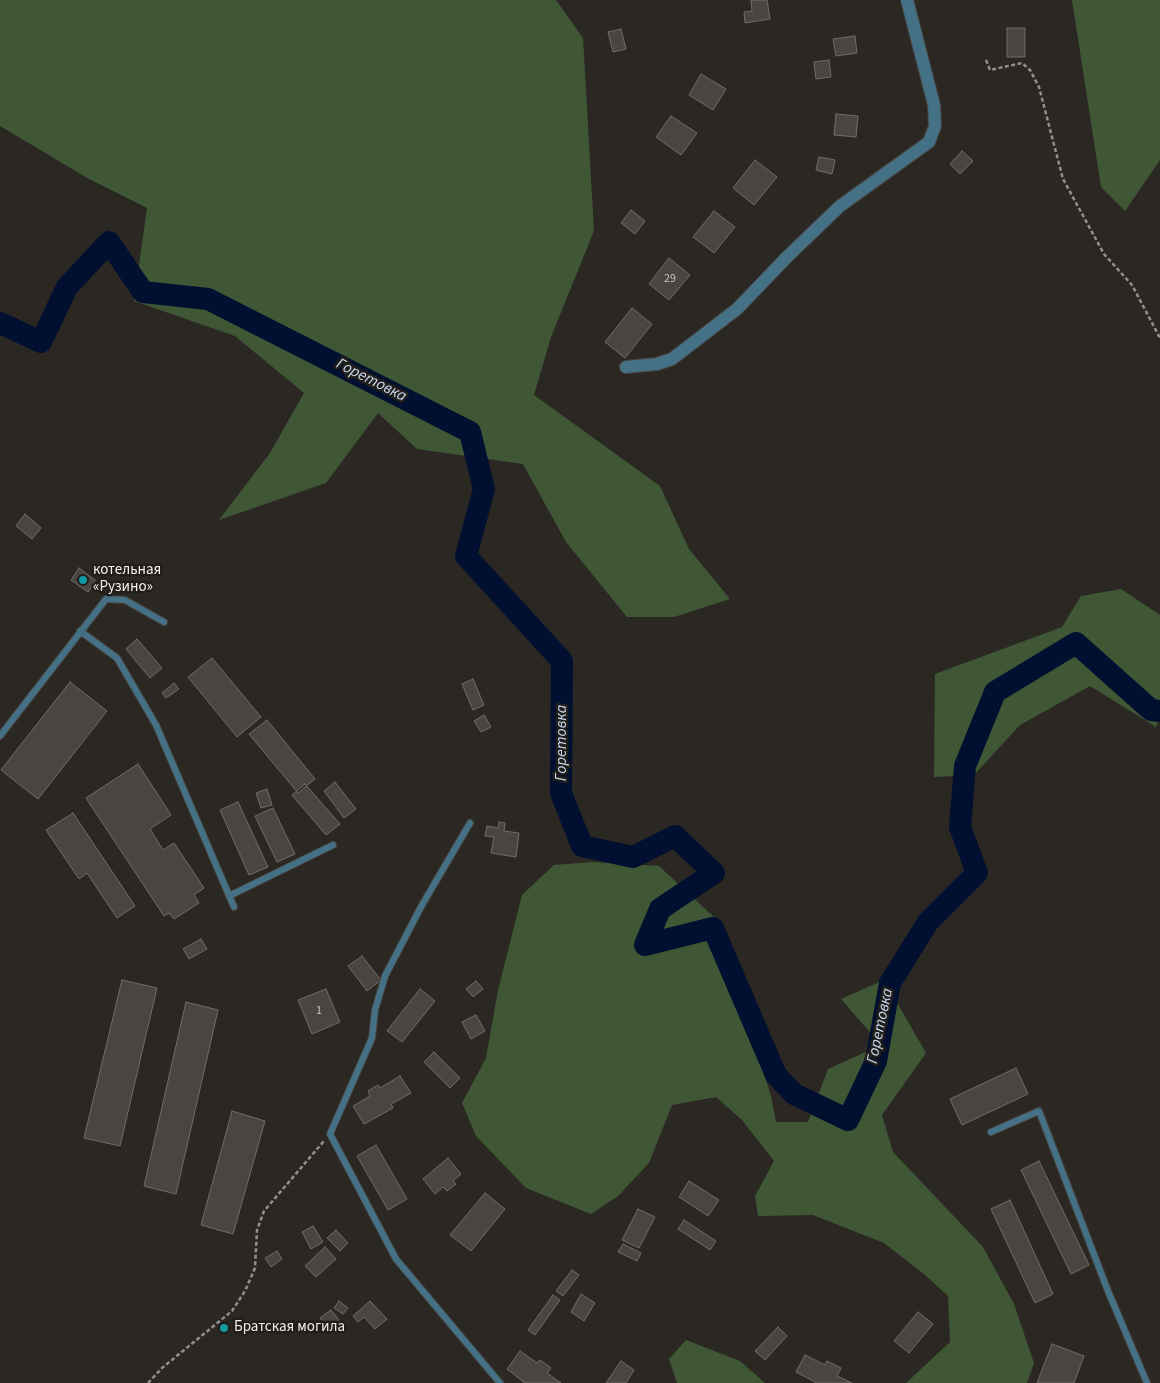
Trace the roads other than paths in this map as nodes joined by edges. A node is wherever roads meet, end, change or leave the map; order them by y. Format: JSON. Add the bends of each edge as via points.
{"nodes":[{"id":1,"x":907,"y":0,"type":"edge"},
{"id":2,"x":626,"y":367,"type":"dead end"},
{"id":3,"x":164,"y":622,"type":"dead end"},
{"id":4,"x":80,"y":631,"type":"junction"},
{"id":5,"x":0,"y":736,"type":"edge"},
{"id":6,"x":470,"y":823,"type":"dead end"},
{"id":7,"x":333,"y":845,"type":"dead end"},
{"id":8,"x":229,"y":896,"type":"junction"},
{"id":9,"x":234,"y":907,"type":"dead end"},
{"id":10,"x":991,"y":1132,"type":"dead end"},
{"id":11,"x":500,"y":1383,"type":"edge"},
{"id":12,"x":1147,"y":1383,"type":"edge"}],
"edges":[{"from":1,"to":2,"type":"street","via":[[934,105],[935,126],[929,142],[840,206],[737,309],[672,360]]},
{"from":3,"to":4,"type":"lane","via":[[125,600],[106,599]]},
{"from":4,"to":5,"type":"lane"},
{"from":4,"to":8,"type":"lane","via":[[116,658],[156,725]]},
{"from":6,"to":11,"type":"lane","via":[[385,976],[372,1038],[330,1134],[396,1259]]},
{"from":7,"to":8,"type":"lane"},
{"from":8,"to":9,"type":"lane"},
{"from":10,"to":12,"type":"lane","via":[[1039,1111]]}]}
